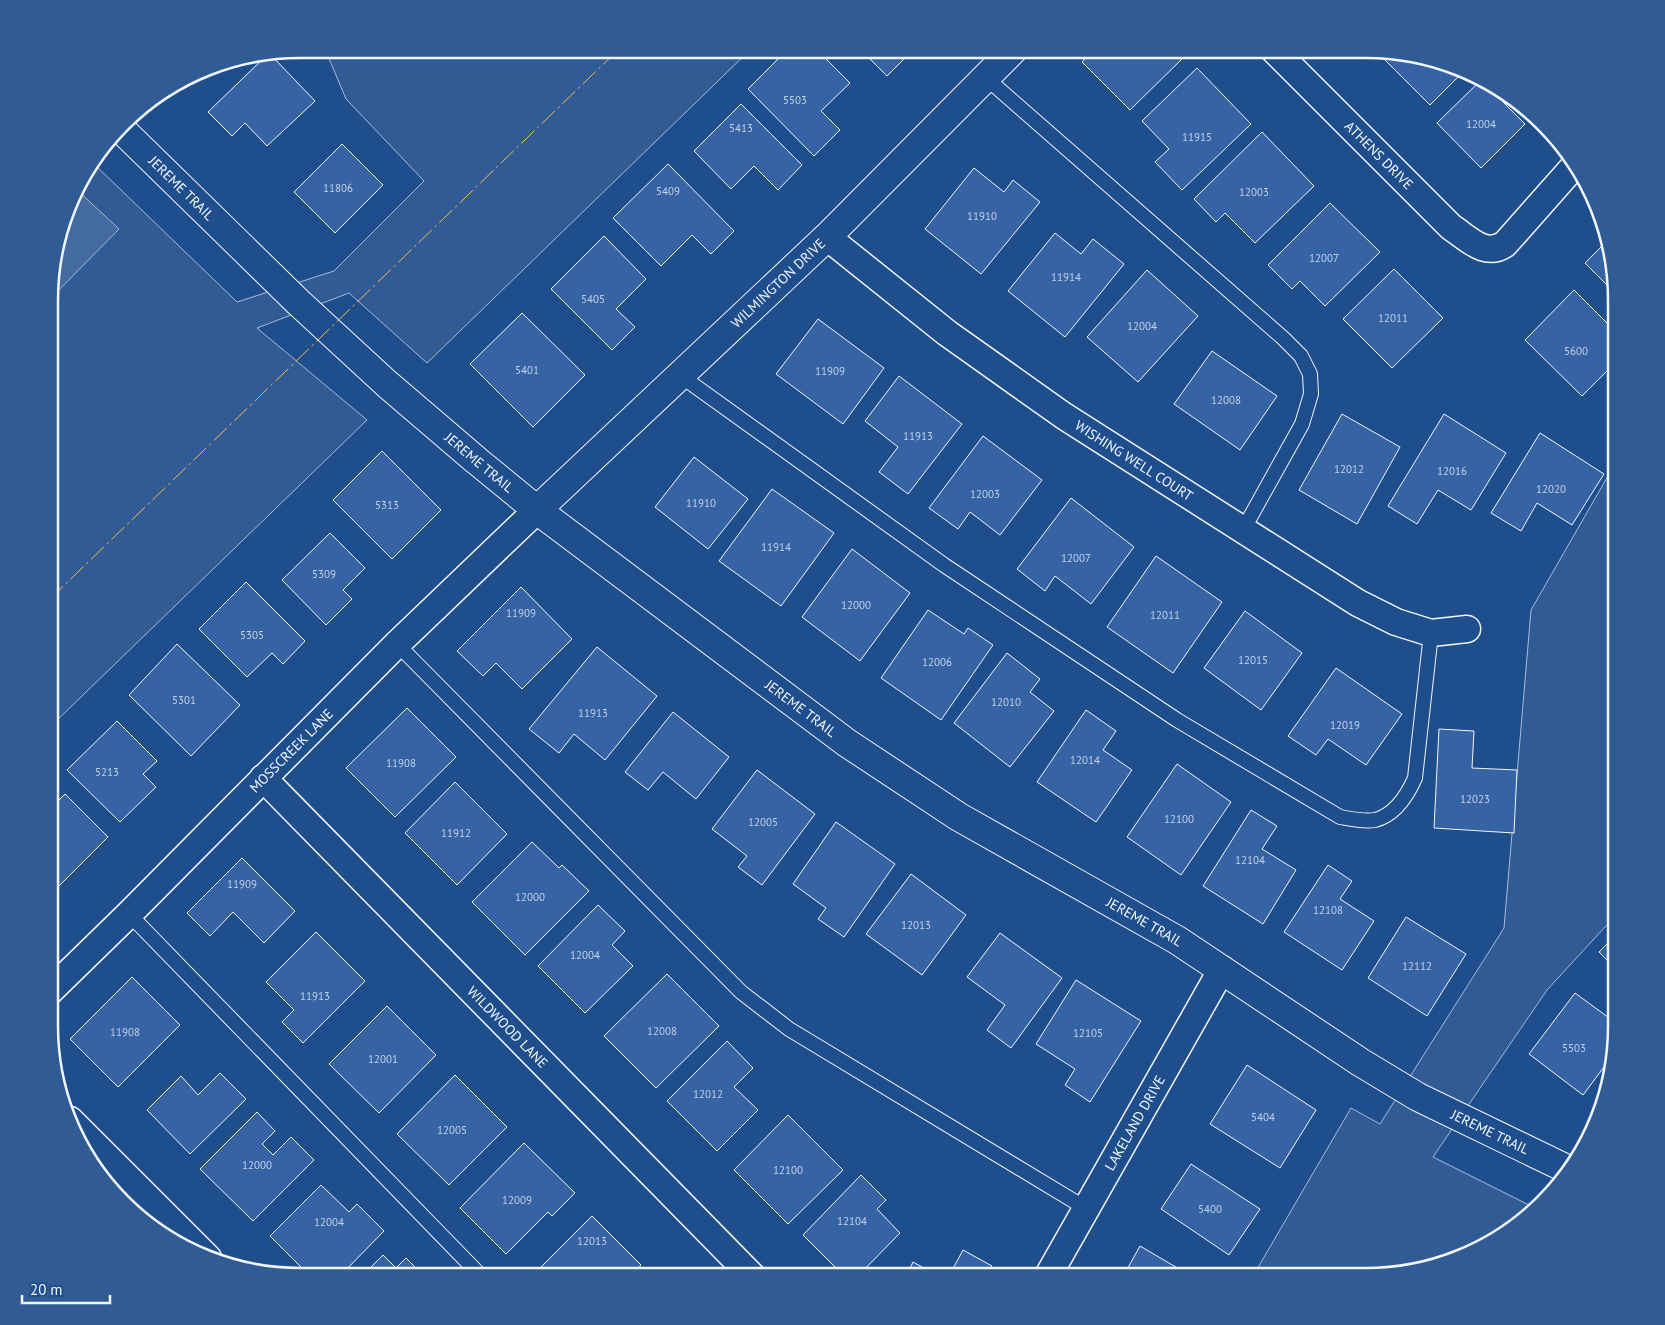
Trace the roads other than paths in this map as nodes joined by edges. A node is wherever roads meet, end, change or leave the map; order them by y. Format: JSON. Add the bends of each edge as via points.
{"nodes":[{"id":1,"x":1006,"y":57,"type":"edge"},
{"id":2,"x":1281,"y":57,"type":"edge"},
{"id":3,"x":985,"y":77,"type":"junction"},
{"id":4,"x":124,"y":132,"type":"edge"},
{"id":5,"x":1570,"y":170,"type":"edge"},
{"id":6,"x":827,"y":237,"type":"junction"},
{"id":7,"x":682,"y":376,"type":"junction"},
{"id":8,"x":537,"y":510,"type":"junction"},
{"id":9,"x":1243,"y":530,"type":"junction"},
{"id":10,"x":1467,"y":629,"type":"dead end"},
{"id":11,"x":1431,"y":633,"type":"junction"},
{"id":12,"x":396,"y":644,"type":"junction"},
{"id":13,"x":263,"y":778,"type":"junction"},
{"id":14,"x":129,"y":914,"type":"junction"},
{"id":15,"x":1222,"y":969,"type":"junction"},
{"id":16,"x":58,"y":983,"type":"edge"},
{"id":17,"x":81,"y":1131,"type":"edge"},
{"id":18,"x":1562,"y":1167,"type":"edge"},
{"id":19,"x":1087,"y":1209,"type":"junction"},
{"id":20,"x":194,"y":1244,"type":"edge"},
{"id":21,"x":472,"y":1268,"type":"edge"},
{"id":22,"x":744,"y":1268,"type":"edge"},
{"id":23,"x":1053,"y":1268,"type":"edge"}],
"edges":[{"from":1,"to":3,"type":"street","name":"WILMINGTON DRIVE"},
{"from":2,"to":5,"type":"street","name":"ATHENS DRIVE","via":[[1451,227],[1482,248],[1492,250],[1503,246]]},
{"from":3,"to":6,"type":"street","name":"WILMINGTON DRIVE"},
{"from":3,"to":9,"type":"lane","via":[[1301,356],[1310,374],[1311,394],[1302,424]]},
{"from":4,"to":8,"type":"street","name":"JEREME TRAIL","via":[[387,384]]},
{"from":6,"to":7,"type":"street","name":"WILMINGTON DRIVE"},
{"from":6,"to":9,"type":"street","name":"WISHING WELL COURT","via":[[947,333],[1064,416]]},
{"from":7,"to":8,"type":"street","name":"WILMINGTON DRIVE"},
{"from":7,"to":11,"type":"lane","via":[[944,565],[1177,720],[1340,817],[1375,820],[1390,813],[1409,790],[1414,778]]},
{"from":8,"to":12,"type":"street","name":"MOSSCREEK LANE"},
{"from":8,"to":15,"type":"street","name":"JEREME TRAIL","via":[[847,743],[959,817],[1177,940]]},
{"from":9,"to":11,"type":"street","name":"WISHING WELL COURT","via":[[1358,603],[1396,622]]},
{"from":10,"to":11,"type":"street","name":"WISHING WELL COURT"},
{"from":12,"to":13,"type":"street","name":"MOSSCREEK LANE"},
{"from":12,"to":19,"type":"lane","via":[[741,992],[789,1030]]},
{"from":13,"to":14,"type":"street","name":"MOSSCREEK LANE"},
{"from":13,"to":22,"type":"street","name":"WILDWOOD LANE"},
{"from":14,"to":16,"type":"street","name":"MOSSCREEK LANE"},
{"from":14,"to":21,"type":"lane"},
{"from":15,"to":18,"type":"street","name":"JEREME TRAIL","via":[[1418,1097]]},
{"from":15,"to":19,"type":"street","name":"LAKELAND DRIVE"},
{"from":17,"to":20,"type":"street"},
{"from":19,"to":23,"type":"street","name":"LAKELAND DRIVE"}]}
